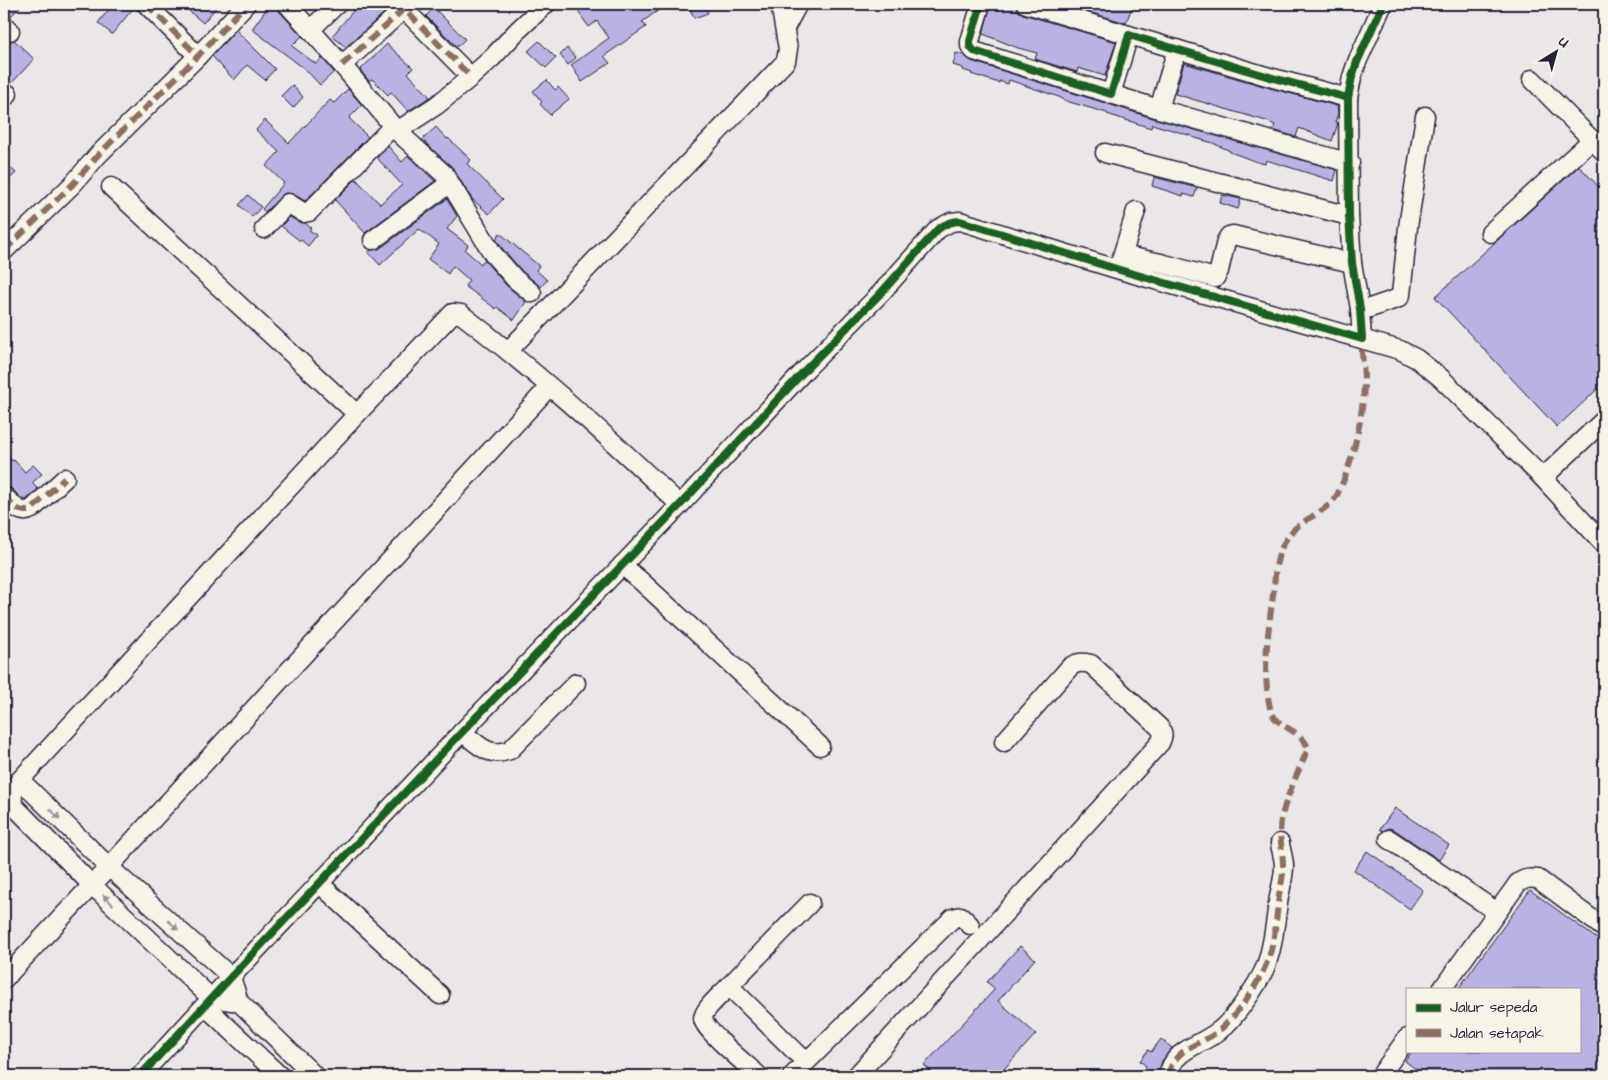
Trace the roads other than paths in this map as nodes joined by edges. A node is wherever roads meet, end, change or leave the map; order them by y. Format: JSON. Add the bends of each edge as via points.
{"nodes":[{"id":1,"x":146,"y":4,"type":"edge"},
{"id":2,"x":246,"y":4,"type":"edge"},
{"id":3,"x":287,"y":4,"type":"edge"},
{"id":4,"x":337,"y":4,"type":"edge"},
{"id":5,"x":546,"y":4,"type":"edge"},
{"id":6,"x":780,"y":4,"type":"edge"},
{"id":7,"x":798,"y":4,"type":"edge"},
{"id":8,"x":981,"y":4,"type":"edge"},
{"id":9,"x":1026,"y":4,"type":"edge"},
{"id":10,"x":1382,"y":4,"type":"edge"},
{"id":11,"x":408,"y":6,"type":"edge"},
{"id":12,"x":784,"y":28,"type":"junction"},
{"id":13,"x":310,"y":30,"type":"junction"},
{"id":14,"x":1129,"y":34,"type":"junction"},
{"id":15,"x":1177,"y":49,"type":"junction"},
{"id":16,"x":198,"y":56,"type":"junction"},
{"id":17,"x":342,"y":65,"type":"junction"},
{"id":18,"x":471,"y":77,"type":"junction"},
{"id":19,"x":1532,"y":79,"type":"dead end"},
{"id":20,"x":1111,"y":94,"type":"junction"},
{"id":21,"x":1348,"y":98,"type":"junction"},
{"id":22,"x":1159,"y":109,"type":"junction"},
{"id":23,"x":1425,"y":116,"type":"dead end"},
{"id":24,"x":395,"y":128,"type":"junction"},
{"id":25,"x":1598,"y":146,"type":"edge"},
{"id":26,"x":1105,"y":153,"type":"dead end"},
{"id":27,"x":1350,"y":163,"type":"junction"},
{"id":28,"x":450,"y":182,"type":"junction"},
{"id":29,"x":111,"y":188,"type":"dead end"},
{"id":30,"x":1136,"y":210,"type":"dead end"},
{"id":31,"x":1349,"y":216,"type":"junction"},
{"id":32,"x":264,"y":229,"type":"dead end"},
{"id":33,"x":1490,"y":233,"type":"dead end"},
{"id":34,"x":373,"y":240,"type":"dead end"},
{"id":35,"x":4,"y":251,"type":"edge"},
{"id":36,"x":1121,"y":262,"type":"junction"},
{"id":37,"x":1352,"y":263,"type":"junction"},
{"id":38,"x":532,"y":293,"type":"dead end"},
{"id":39,"x":1360,"y":309,"type":"junction"},
{"id":40,"x":1362,"y":340,"type":"junction"},
{"id":41,"x":508,"y":350,"type":"junction"},
{"id":42,"x":549,"y":387,"type":"junction"},
{"id":43,"x":357,"y":414,"type":"junction"},
{"id":44,"x":1604,"y":420,"type":"edge"},
{"id":45,"x":1541,"y":476,"type":"junction"},
{"id":46,"x":65,"y":478,"type":"dead end"},
{"id":47,"x":4,"y":496,"type":"edge"},
{"id":48,"x":680,"y":505,"type":"junction"},
{"id":49,"x":1604,"y":544,"type":"edge"},
{"id":50,"x":622,"y":566,"type":"junction"},
{"id":51,"x":576,"y":683,"type":"dead end"},
{"id":52,"x":462,"y":732,"type":"junction"},
{"id":53,"x":1004,"y":742,"type":"dead end"},
{"id":54,"x":820,"y":746,"type":"dead end"},
{"id":55,"x":20,"y":780,"type":"junction"},
{"id":56,"x":1389,"y":840,"type":"dead end"},
{"id":57,"x":1280,"y":843,"type":"dead end"},
{"id":58,"x":109,"y":867,"type":"junction"},
{"id":59,"x":319,"y":883,"type":"junction"},
{"id":60,"x":92,"y":884,"type":"junction"},
{"id":61,"x":810,"y":903,"type":"dead end"},
{"id":62,"x":1497,"y":912,"type":"junction"},
{"id":63,"x":970,"y":925,"type":"dead end"},
{"id":64,"x":1604,"y":928,"type":"edge"},
{"id":65,"x":231,"y":977,"type":"junction"},
{"id":66,"x":4,"y":979,"type":"edge"},
{"id":67,"x":729,"y":986,"type":"junction"},
{"id":68,"x":1443,"y":988,"type":"edge"},
{"id":69,"x":440,"y":995,"type":"dead end"},
{"id":70,"x":208,"y":1002,"type":"junction"},
{"id":71,"x":239,"y":1002,"type":"junction"},
{"id":72,"x":1406,"y":1039,"type":"edge"},
{"id":73,"x":806,"y":1062,"type":"junction"},
{"id":74,"x":140,"y":1076,"type":"edge"},
{"id":75,"x":280,"y":1076,"type":"edge"},
{"id":76,"x":315,"y":1076,"type":"edge"},
{"id":77,"x":759,"y":1076,"type":"edge"},
{"id":78,"x":792,"y":1076,"type":"edge"},
{"id":79,"x":856,"y":1076,"type":"edge"},
{"id":80,"x":1168,"y":1076,"type":"edge"},
{"id":81,"x":1380,"y":1076,"type":"edge"}],
"edges":[{"from":1,"to":16,"type":"street"},
{"from":2,"to":16,"type":"street"},
{"from":3,"to":13,"type":"street"},
{"from":4,"to":13,"type":"street"},
{"from":5,"to":18,"type":"street"},
{"from":6,"to":12,"type":"street"},
{"from":7,"to":12,"type":"street"},
{"from":8,"to":20,"type":"street","via":[[970,41],[974,51]]},
{"from":9,"to":14,"type":"street"},
{"from":10,"to":21,"type":"street","via":[[1357,62]]},
{"from":11,"to":17,"type":"street"},
{"from":11,"to":18,"type":"street"},
{"from":12,"to":41,"type":"street","via":[[788,52],[786,61]]},
{"from":13,"to":17,"type":"street"},
{"from":14,"to":15,"type":"street"},
{"from":14,"to":20,"type":"street"},
{"from":15,"to":21,"type":"street"},
{"from":15,"to":22,"type":"street"},
{"from":16,"to":35,"type":"street"},
{"from":17,"to":24,"type":"street"},
{"from":18,"to":24,"type":"street","via":[[437,105]]},
{"from":19,"to":25,"type":"street"},
{"from":20,"to":22,"type":"street"},
{"from":21,"to":27,"type":"street"},
{"from":22,"to":27,"type":"street"},
{"from":23,"to":39,"type":"street","via":[[1402,291],[1399,298]]},
{"from":24,"to":28,"type":"street"},
{"from":24,"to":32,"type":"street","via":[[310,212],[304,213],[288,203]]},
{"from":25,"to":33,"type":"street"},
{"from":26,"to":31,"type":"street"},
{"from":27,"to":31,"type":"street"},
{"from":28,"to":34,"type":"street"},
{"from":28,"to":38,"type":"street","via":[[493,254]]},
{"from":29,"to":43,"type":"street"},
{"from":30,"to":36,"type":"street"},
{"from":31,"to":37,"type":"street"},
{"from":36,"to":37,"type":"street","via":[[1161,263],[1215,278],[1226,240],[1233,234]]},
{"from":36,"to":40,"type":"street"},
{"from":36,"to":48,"type":"street","via":[[960,221],[943,225]]},
{"from":37,"to":39,"type":"street"},
{"from":39,"to":40,"type":"street"},
{"from":40,"to":45,"type":"street","via":[[1400,350],[1429,368]]},
{"from":41,"to":42,"type":"street"},
{"from":41,"to":43,"type":"street","via":[[461,314],[453,313]]},
{"from":42,"to":48,"type":"street","via":[[633,459]]},
{"from":42,"to":58,"type":"street"},
{"from":43,"to":55,"type":"street"},
{"from":44,"to":45,"type":"street"},
{"from":45,"to":49,"type":"street"},
{"from":46,"to":47,"type":"street","via":[[27,511],[16,508]]},
{"from":48,"to":50,"type":"street"},
{"from":50,"to":52,"type":"street"},
{"from":50,"to":54,"type":"street"},
{"from":51,"to":52,"type":"street","via":[[510,750],[500,754],[484,750]]},
{"from":52,"to":59,"type":"street"},
{"from":53,"to":79,"type":"street","via":[[1070,667],[1082,662],[1091,664],[1163,733],[1160,742]]},
{"from":55,"to":58,"type":"street","one_way":true},
{"from":55,"to":60,"type":"street","via":[[12,795],[13,805]]},
{"from":56,"to":62,"type":"street"},
{"from":57,"to":80,"type":"street","via":[[1284,866],[1271,949],[1264,968],[1222,1029],[1182,1052],[1169,1069]]},
{"from":58,"to":60,"type":"street"},
{"from":58,"to":65,"type":"street","one_way":true},
{"from":59,"to":65,"type":"street"},
{"from":59,"to":69,"type":"street"},
{"from":60,"to":66,"type":"street"},
{"from":70,"to":60,"type":"street","one_way":true},
{"from":61,"to":67,"type":"street"},
{"from":62,"to":64,"type":"street","via":[[1522,880],[1538,879]]},
{"from":62,"to":68,"type":"street"},
{"from":63,"to":73,"type":"street","via":[[960,916],[954,918]]},
{"from":65,"to":70,"type":"street"},
{"from":65,"to":71,"type":"street"},
{"from":67,"to":73,"type":"street"},
{"from":67,"to":77,"type":"street","via":[[705,1012],[703,1020],[714,1035]]},
{"from":70,"to":71,"type":"street"},
{"from":70,"to":74,"type":"street"},
{"from":70,"to":75,"type":"street"},
{"from":71,"to":76,"type":"street"},
{"from":72,"to":81,"type":"street"},
{"from":73,"to":78,"type":"street"}]}
